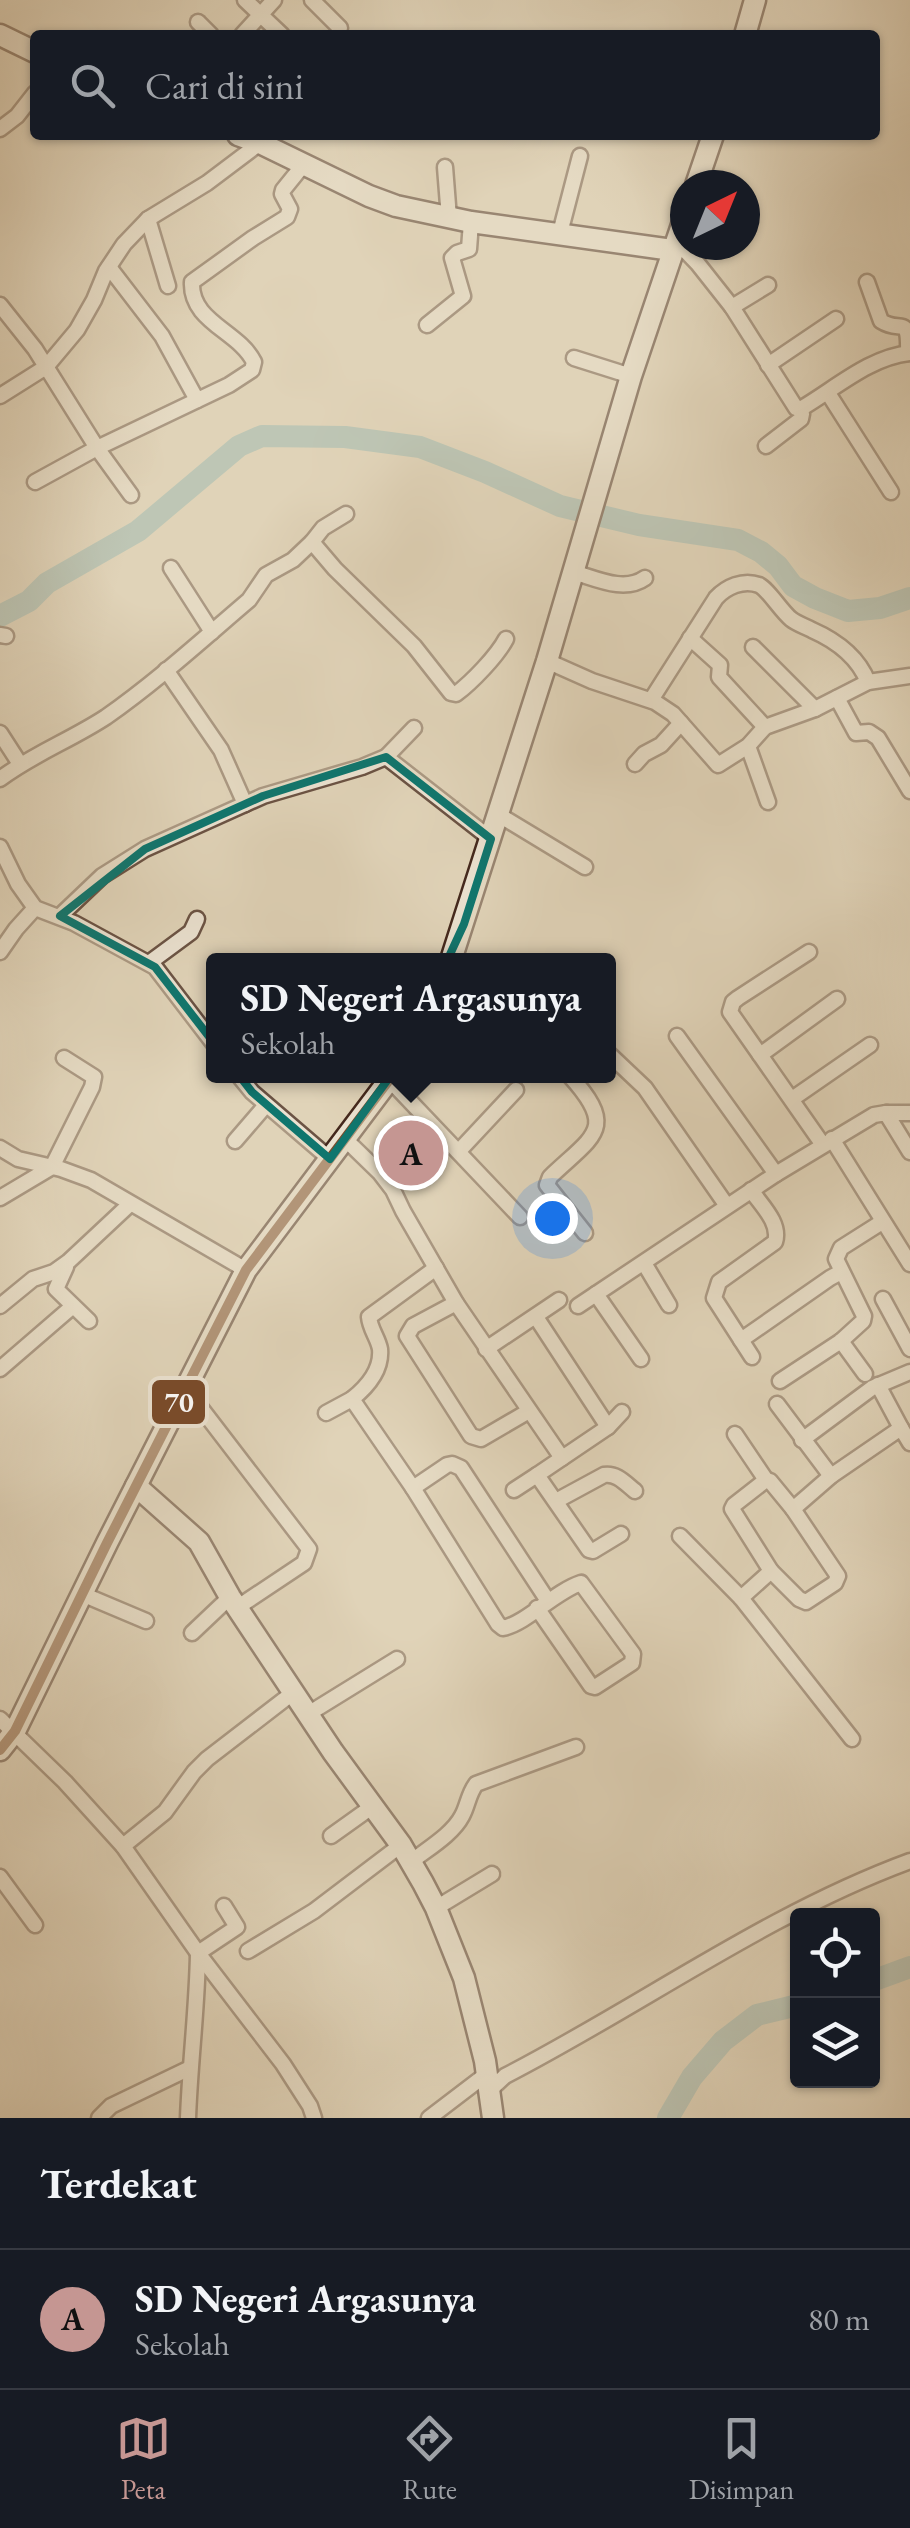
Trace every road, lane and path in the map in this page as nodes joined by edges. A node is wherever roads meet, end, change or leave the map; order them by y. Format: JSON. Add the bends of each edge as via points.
{"nodes":[{"id":1,"x":245,"y":0,"type":"edge"},
{"id":2,"x":274,"y":0,"type":"edge"},
{"id":3,"x":312,"y":0,"type":"edge"},
{"id":4,"x":755,"y":0,"type":"edge"},
{"id":5,"x":260,"y":15,"type":"junction"},
{"id":6,"x":198,"y":22,"type":"dead end"},
{"id":7,"x":340,"y":28,"type":"dead end"},
{"id":8,"x":206,"y":30,"type":"edge"},
{"id":9,"x":246,"y":30,"type":"edge"},
{"id":10,"x":276,"y":30,"type":"edge"},
{"id":11,"x":746,"y":30,"type":"edge"},
{"id":12,"x":0,"y":35,"type":"edge"},
{"id":13,"x":30,"y":50,"type":"edge"},
{"id":14,"x":30,"y":100,"type":"edge"},
{"id":15,"x":0,"y":128,"type":"edge"},
{"id":16,"x":252,"y":140,"type":"edge"},
{"id":17,"x":711,"y":140,"type":"edge"},
{"id":18,"x":260,"y":143,"type":"junction"},
{"id":19,"x":580,"y":156,"type":"dead end"},
{"id":20,"x":304,"y":164,"type":"junction"},
{"id":21,"x":446,"y":167,"type":"dead end"},
{"id":22,"x":701,"y":170,"type":"edge"},
{"id":23,"x":148,"y":219,"type":"junction"},
{"id":24,"x":460,"y":220,"type":"junction"},
{"id":25,"x":560,"y":233,"type":"junction"},
{"id":26,"x":670,"y":246,"type":"edge"},
{"id":27,"x":670,"y":258,"type":"edge"},
{"id":28,"x":693,"y":260,"type":"edge"},
{"id":29,"x":109,"y":267,"type":"junction"},
{"id":30,"x":867,"y":282,"type":"dead end"},
{"id":31,"x":768,"y":284,"type":"dead end"},
{"id":32,"x":168,"y":286,"type":"dead end"},
{"id":33,"x":0,"y":305,"type":"edge"},
{"id":34,"x":732,"y":307,"type":"junction"},
{"id":35,"x":836,"y":320,"type":"dead end"},
{"id":36,"x":427,"y":325,"type":"dead end"},
{"id":37,"x":909,"y":353,"type":"edge"},
{"id":38,"x":574,"y":358,"type":"dead end"},
{"id":39,"x":768,"y":365,"type":"junction"},
{"id":40,"x":46,"y":367,"type":"junction"},
{"id":41,"x":631,"y":376,"type":"junction"},
{"id":42,"x":828,"y":393,"type":"junction"},
{"id":43,"x":0,"y":396,"type":"edge"},
{"id":44,"x":197,"y":400,"type":"junction"},
{"id":45,"x":799,"y":409,"type":"junction"},
{"id":46,"x":766,"y":446,"type":"dead end"},
{"id":47,"x":97,"y":448,"type":"junction"},
{"id":48,"x":34,"y":482,"type":"dead end"},
{"id":49,"x":891,"y":492,"type":"dead end"},
{"id":50,"x":131,"y":495,"type":"dead end"},
{"id":51,"x":346,"y":514,"type":"dead end"},
{"id":52,"x":312,"y":542,"type":"junction"},
{"id":53,"x":575,"y":563,"type":"junction"},
{"id":54,"x":171,"y":568,"type":"dead end"},
{"id":55,"x":644,"y":578,"type":"dead end"},
{"id":56,"x":212,"y":632,"type":"junction"},
{"id":57,"x":690,"y":638,"type":"junction"},
{"id":58,"x":506,"y":639,"type":"dead end"},
{"id":59,"x":752,"y":647,"type":"dead end"},
{"id":60,"x":548,"y":661,"type":"junction"},
{"id":61,"x":166,"y":670,"type":"junction"},
{"id":62,"x":910,"y":676,"type":"edge"},
{"id":63,"x":868,"y":682,"type":"junction"},
{"id":64,"x":837,"y":698,"type":"junction"},
{"id":65,"x":651,"y":700,"type":"junction"},
{"id":66,"x":815,"y":709,"type":"junction"},
{"id":67,"x":682,"y":723,"type":"junction"},
{"id":68,"x":765,"y":727,"type":"junction"},
{"id":69,"x":414,"y":728,"type":"dead end"},
{"id":70,"x":0,"y":734,"type":"edge"},
{"id":71,"x":748,"y":746,"type":"junction"},
{"id":72,"x":386,"y":757,"type":"junction"},
{"id":73,"x":20,"y":764,"type":"junction"},
{"id":74,"x":635,"y":764,"type":"dead end"},
{"id":75,"x":0,"y":779,"type":"edge"},
{"id":76,"x":910,"y":791,"type":"edge"},
{"id":77,"x":768,"y":802,"type":"dead end"},
{"id":78,"x":245,"y":804,"type":"junction"},
{"id":79,"x":500,"y":814,"type":"junction"},
{"id":80,"x":492,"y":839,"type":"junction"},
{"id":81,"x":0,"y":847,"type":"edge"},
{"id":82,"x":585,"y":867,"type":"dead end"},
{"id":83,"x":35,"y":908,"type":"junction"},
{"id":84,"x":60,"y":916,"type":"junction"},
{"id":85,"x":197,"y":918,"type":"dead end"},
{"id":86,"x":0,"y":952,"type":"edge"},
{"id":87,"x":809,"y":952,"type":"dead end"},
{"id":88,"x":459,"y":953,"type":"edge"},
{"id":89,"x":149,"y":962,"type":"junction"},
{"id":90,"x":837,"y":1000,"type":"dead end"},
{"id":91,"x":206,"y":1034,"type":"edge"},
{"id":92,"x":677,"y":1036,"type":"dead end"},
{"id":93,"x":870,"y":1044,"type":"dead end"},
{"id":94,"x":760,"y":1055,"type":"junction"},
{"id":95,"x":64,"y":1058,"type":"dead end"},
{"id":96,"x":616,"y":1061,"type":"edge"},
{"id":97,"x":245,"y":1083,"type":"edge"},
{"id":98,"x":385,"y":1083,"type":"edge"},
{"id":99,"x":395,"y":1083,"type":"edge"},
{"id":100,"x":576,"y":1083,"type":"edge"},
{"id":101,"x":516,"y":1090,"type":"dead end"},
{"id":102,"x":792,"y":1099,"type":"junction"},
{"id":103,"x":266,"y":1105,"type":"junction"},
{"id":104,"x":886,"y":1112,"type":"junction"},
{"id":105,"x":910,"y":1112,"type":"edge"},
{"id":106,"x":345,"y":1139,"type":"junction"},
{"id":107,"x":235,"y":1141,"type":"dead end"},
{"id":108,"x":828,"y":1142,"type":"junction"},
{"id":109,"x":0,"y":1148,"type":"edge"},
{"id":110,"x":458,"y":1151,"type":"junction"},
{"id":111,"x":910,"y":1152,"type":"edge"},
{"id":112,"x":330,"y":1159,"type":"junction"},
{"id":113,"x":52,"y":1167,"type":"junction"},
{"id":114,"x":776,"y":1174,"type":"junction"},
{"id":115,"x":751,"y":1190,"type":"junction"},
{"id":116,"x":0,"y":1198,"type":"edge"},
{"id":117,"x":130,"y":1204,"type":"junction"},
{"id":118,"x":727,"y":1206,"type":"junction"},
{"id":119,"x":520,"y":1217,"type":"dead end"},
{"id":120,"x":882,"y":1222,"type":"junction"},
{"id":121,"x":585,"y":1234,"type":"dead end"},
{"id":122,"x":68,"y":1262,"type":"junction"},
{"id":123,"x":644,"y":1263,"type":"junction"},
{"id":124,"x":910,"y":1264,"type":"edge"},
{"id":125,"x":436,"y":1268,"type":"junction"},
{"id":126,"x":246,"y":1270,"type":"junction"},
{"id":127,"x":842,"y":1272,"type":"junction"},
{"id":128,"x":596,"y":1294,"type":"junction"},
{"id":129,"x":883,"y":1299,"type":"dead end"},
{"id":130,"x":559,"y":1300,"type":"dead end"},
{"id":131,"x":456,"y":1303,"type":"junction"},
{"id":132,"x":0,"y":1306,"type":"edge"},
{"id":133,"x":74,"y":1306,"type":"junction"},
{"id":134,"x":578,"y":1306,"type":"dead end"},
{"id":135,"x":669,"y":1306,"type":"dead end"},
{"id":136,"x":536,"y":1317,"type":"junction"},
{"id":137,"x":89,"y":1321,"type":"dead end"},
{"id":138,"x":741,"y":1340,"type":"junction"},
{"id":139,"x":841,"y":1341,"type":"junction"},
{"id":140,"x":0,"y":1344,"type":"edge"},
{"id":141,"x":486,"y":1349,"type":"junction"},
{"id":142,"x":910,"y":1349,"type":"edge"},
{"id":143,"x":752,"y":1357,"type":"dead end"},
{"id":144,"x":13,"y":1358,"type":"junction"},
{"id":145,"x":641,"y":1359,"type":"dead end"},
{"id":146,"x":0,"y":1369,"type":"edge"},
{"id":147,"x":910,"y":1372,"type":"edge"},
{"id":148,"x":865,"y":1374,"type":"dead end"},
{"id":149,"x":780,"y":1382,"type":"dead end"},
{"id":150,"x":878,"y":1385,"type":"junction"},
{"id":151,"x":187,"y":1390,"type":"junction"},
{"id":152,"x":352,"y":1399,"type":"junction"},
{"id":153,"x":778,"y":1404,"type":"dead end"},
{"id":154,"x":529,"y":1411,"type":"junction"},
{"id":155,"x":622,"y":1412,"type":"dead end"},
{"id":156,"x":326,"y":1413,"type":"dead end"},
{"id":157,"x":608,"y":1428,"type":"junction"},
{"id":158,"x":902,"y":1428,"type":"junction"},
{"id":159,"x":735,"y":1434,"type":"dead end"},
{"id":160,"x":802,"y":1440,"type":"junction"},
{"id":161,"x":910,"y":1442,"type":"edge"},
{"id":162,"x":562,"y":1458,"type":"junction"},
{"id":163,"x":537,"y":1475,"type":"junction"},
{"id":164,"x":831,"y":1476,"type":"junction"},
{"id":165,"x":766,"y":1480,"type":"junction"},
{"id":166,"x":136,"y":1486,"type":"junction"},
{"id":167,"x":413,"y":1488,"type":"junction"},
{"id":168,"x":514,"y":1490,"type":"dead end"},
{"id":169,"x":635,"y":1492,"type":"dead end"},
{"id":170,"x":556,"y":1502,"type":"junction"},
{"id":171,"x":794,"y":1509,"type":"junction"},
{"id":172,"x":621,"y":1534,"type":"dead end"},
{"id":173,"x":680,"y":1536,"type":"dead end"},
{"id":174,"x":771,"y":1571,"type":"junction"},
{"id":175,"x":82,"y":1594,"type":"junction"},
{"id":176,"x":741,"y":1598,"type":"junction"},
{"id":177,"x":234,"y":1602,"type":"junction"},
{"id":178,"x":542,"y":1605,"type":"junction"},
{"id":179,"x":146,"y":1621,"type":"dead end"},
{"id":180,"x":192,"y":1633,"type":"dead end"},
{"id":181,"x":397,"y":1660,"type":"dead end"},
{"id":182,"x":294,"y":1692,"type":"junction"},
{"id":183,"x":308,"y":1714,"type":"junction"},
{"id":184,"x":8,"y":1725,"type":"edge"},
{"id":185,"x":852,"y":1739,"type":"dead end"},
{"id":186,"x":576,"y":1747,"type":"dead end"},
{"id":187,"x":0,"y":1750,"type":"edge"},
{"id":188,"x":374,"y":1806,"type":"junction"},
{"id":189,"x":331,"y":1836,"type":"dead end"},
{"id":190,"x":123,"y":1846,"type":"junction"},
{"id":191,"x":406,"y":1853,"type":"junction"},
{"id":192,"x":910,"y":1861,"type":"edge"},
{"id":193,"x":492,"y":1874,"type":"dead end"},
{"id":194,"x":0,"y":1876,"type":"edge"},
{"id":195,"x":224,"y":1906,"type":"dead end"},
{"id":196,"x":436,"y":1908,"type":"junction"},
{"id":197,"x":35,"y":1925,"type":"dead end"},
{"id":198,"x":248,"y":1952,"type":"dead end"},
{"id":199,"x":198,"y":1953,"type":"junction"},
{"id":200,"x":190,"y":2068,"type":"junction"},
{"id":201,"x":489,"y":2082,"type":"junction"},
{"id":202,"x":99,"y":2118,"type":"edge"},
{"id":203,"x":188,"y":2118,"type":"edge"},
{"id":204,"x":314,"y":2118,"type":"edge"},
{"id":205,"x":429,"y":2118,"type":"edge"},
{"id":206,"x":494,"y":2118,"type":"edge"}],
"edges":[{"from":1,"to":5,"type":"street"},
{"from":2,"to":5,"type":"street"},
{"from":3,"to":7,"type":"street"},
{"from":4,"to":11,"type":"street"},
{"from":5,"to":9,"type":"street"},
{"from":5,"to":10,"type":"street"},
{"from":6,"to":8,"type":"street"},
{"from":12,"to":13,"type":"street"},
{"from":14,"to":15,"type":"street"},
{"from":16,"to":18,"type":"street"},
{"from":17,"to":22,"type":"street"},
{"from":18,"to":20,"type":"street"},
{"from":18,"to":23,"type":"street"},
{"from":19,"to":25,"type":"street"},
{"from":20,"to":24,"type":"street","via":[[384,202]]},
{"from":20,"to":44,"type":"street","via":[[283,190],[287,218],[192,282],[204,314],[254,362],[229,386]]},
{"from":21,"to":24,"type":"street"},
{"from":23,"to":29,"type":"street"},
{"from":23,"to":32,"type":"street"},
{"from":24,"to":25,"type":"street"},
{"from":24,"to":36,"type":"street","via":[[469,249],[452,258],[463,296]]},
{"from":25,"to":26,"type":"street"},
{"from":27,"to":41,"type":"street"},
{"from":28,"to":34,"type":"street"},
{"from":29,"to":40,"type":"street","via":[[77,330]]},
{"from":29,"to":44,"type":"street","via":[[162,336]]},
{"from":30,"to":37,"type":"street","via":[[881,321],[906,330]]},
{"from":31,"to":34,"type":"street"},
{"from":33,"to":40,"type":"street"},
{"from":34,"to":39,"type":"street"},
{"from":35,"to":39,"type":"street"},
{"from":37,"to":42,"type":"street","via":[[874,363]]},
{"from":38,"to":41,"type":"street"},
{"from":39,"to":45,"type":"street"},
{"from":40,"to":43,"type":"street"},
{"from":40,"to":47,"type":"street"},
{"from":41,"to":53,"type":"street"},
{"from":42,"to":45,"type":"street"},
{"from":42,"to":49,"type":"street"},
{"from":44,"to":47,"type":"street"},
{"from":45,"to":46,"type":"street","via":[[802,418]]},
{"from":47,"to":48,"type":"street"},
{"from":47,"to":50,"type":"street"},
{"from":51,"to":52,"type":"street"},
{"from":52,"to":56,"type":"street","via":[[266,575]]},
{"from":52,"to":58,"type":"street","via":[[451,693],[464,688]]},
{"from":53,"to":55,"type":"street","via":[[627,586]]},
{"from":53,"to":60,"type":"street"},
{"from":54,"to":56,"type":"street"},
{"from":56,"to":61,"type":"street"},
{"from":57,"to":63,"type":"street","via":[[722,591],[754,584],[793,621],[847,651]]},
{"from":57,"to":65,"type":"street"},
{"from":57,"to":68,"type":"street","via":[[720,665],[720,677]]},
{"from":59,"to":66,"type":"street"},
{"from":60,"to":65,"type":"street"},
{"from":60,"to":79,"type":"street"},
{"from":61,"to":73,"type":"street","via":[[106,716]]},
{"from":61,"to":78,"type":"street","via":[[220,750]]},
{"from":62,"to":63,"type":"street"},
{"from":63,"to":64,"type":"street"},
{"from":64,"to":66,"type":"street"},
{"from":64,"to":76,"type":"street","via":[[856,733],[878,738]]},
{"from":65,"to":67,"type":"street"},
{"from":66,"to":68,"type":"street"},
{"from":67,"to":71,"type":"street","via":[[718,764]]},
{"from":67,"to":74,"type":"street"},
{"from":68,"to":71,"type":"street"},
{"from":69,"to":72,"type":"street"},
{"from":70,"to":73,"type":"street"},
{"from":71,"to":77,"type":"street"},
{"from":72,"to":78,"type":"street"},
{"from":72,"to":80,"type":"street"},
{"from":73,"to":75,"type":"street"},
{"from":78,"to":84,"type":"street","via":[[146,849],[102,876]]},
{"from":79,"to":80,"type":"street"},
{"from":79,"to":82,"type":"street"},
{"from":80,"to":88,"type":"street"},
{"from":81,"to":83,"type":"street"},
{"from":83,"to":84,"type":"street"},
{"from":83,"to":86,"type":"street"},
{"from":84,"to":89,"type":"street"},
{"from":85,"to":89,"type":"street","via":[[191,932]]},
{"from":87,"to":94,"type":"street","via":[[733,1002],[730,1012]]},
{"from":89,"to":91,"type":"street"},
{"from":90,"to":94,"type":"street"},
{"from":92,"to":114,"type":"street"},
{"from":93,"to":102,"type":"street"},
{"from":94,"to":102,"type":"street"},
{"from":95,"to":113,"type":"street","via":[[95,1080]]},
{"from":96,"to":118,"type":"street","via":[[645,1088]]},
{"from":97,"to":103,"type":"street"},
{"from":98,"to":106,"type":"street"},
{"from":99,"to":110,"type":"street"},
{"from":100,"to":121,"type":"street","via":[[593,1104],[597,1124],[547,1185]]},
{"from":101,"to":110,"type":"street"},
{"from":102,"to":108,"type":"street"},
{"from":103,"to":107,"type":"street"},
{"from":103,"to":112,"type":"street"},
{"from":104,"to":105,"type":"street"},
{"from":104,"to":108,"type":"street"},
{"from":104,"to":111,"type":"street"},
{"from":106,"to":112,"type":"street"},
{"from":106,"to":125,"type":"street","via":[[393,1190]]},
{"from":108,"to":114,"type":"street"},
{"from":108,"to":120,"type":"street"},
{"from":109,"to":113,"type":"street","via":[[18,1160]]},
{"from":110,"to":119,"type":"street"},
{"from":112,"to":126,"type":"street"},
{"from":113,"to":116,"type":"street"},
{"from":113,"to":117,"type":"street"},
{"from":114,"to":115,"type":"street"},
{"from":115,"to":118,"type":"street"},
{"from":115,"to":138,"type":"street","via":[[777,1238],[714,1292]]},
{"from":117,"to":122,"type":"street"},
{"from":117,"to":126,"type":"street"},
{"from":118,"to":123,"type":"street"},
{"from":120,"to":124,"type":"street"},
{"from":120,"to":127,"type":"street","via":[[840,1248]]},
{"from":122,"to":132,"type":"street"},
{"from":122,"to":133,"type":"street","via":[[56,1289]]},
{"from":123,"to":128,"type":"street"},
{"from":123,"to":135,"type":"street"},
{"from":125,"to":131,"type":"street"},
{"from":125,"to":152,"type":"street","via":[[369,1317],[380,1354],[367,1387]]},
{"from":126,"to":151,"type":"street"},
{"from":127,"to":138,"type":"street"},
{"from":127,"to":139,"type":"street","via":[[864,1316]]},
{"from":128,"to":134,"type":"street"},
{"from":128,"to":145,"type":"street"},
{"from":129,"to":142,"type":"street"},
{"from":130,"to":136,"type":"street"},
{"from":131,"to":141,"type":"street"},
{"from":131,"to":154,"type":"street","via":[[407,1336],[461,1420],[480,1438]]},
{"from":133,"to":137,"type":"street"},
{"from":133,"to":144,"type":"street"},
{"from":136,"to":141,"type":"street"},
{"from":136,"to":157,"type":"street"},
{"from":138,"to":143,"type":"street"},
{"from":139,"to":148,"type":"street"},
{"from":139,"to":149,"type":"street"},
{"from":140,"to":144,"type":"street"},
{"from":141,"to":154,"type":"street"},
{"from":144,"to":146,"type":"street"},
{"from":147,"to":150,"type":"street"},
{"from":150,"to":158,"type":"street"},
{"from":150,"to":160,"type":"street"},
{"from":151,"to":166,"type":"street"},
{"from":151,"to":177,"type":"street","via":[[309,1549],[304,1563]]},
{"from":152,"to":156,"type":"street"},
{"from":152,"to":167,"type":"street"},
{"from":153,"to":160,"type":"street"},
{"from":154,"to":162,"type":"street"},
{"from":155,"to":157,"type":"street"},
{"from":157,"to":162,"type":"street"},
{"from":158,"to":161,"type":"street"},
{"from":158,"to":164,"type":"street"},
{"from":159,"to":165,"type":"street"},
{"from":160,"to":164,"type":"street"},
{"from":162,"to":163,"type":"street"},
{"from":163,"to":168,"type":"street"},
{"from":163,"to":170,"type":"street"},
{"from":164,"to":171,"type":"street"},
{"from":165,"to":171,"type":"street"},
{"from":165,"to":174,"type":"street","via":[[732,1509]]},
{"from":166,"to":175,"type":"street"},
{"from":166,"to":177,"type":"street","via":[[199,1542]]},
{"from":167,"to":178,"type":"street","via":[[498,1624],[511,1626]]},
{"from":167,"to":178,"type":"street","via":[[447,1465],[461,1468]]},
{"from":169,"to":170,"type":"street","via":[[610,1474]]},
{"from":170,"to":172,"type":"street","via":[[588,1550]]},
{"from":171,"to":174,"type":"street","via":[[838,1576],[806,1602]]},
{"from":173,"to":176,"type":"street"},
{"from":174,"to":176,"type":"street"},
{"from":175,"to":179,"type":"street"},
{"from":175,"to":184,"type":"street"},
{"from":176,"to":185,"type":"street"},
{"from":177,"to":180,"type":"street"},
{"from":177,"to":182,"type":"street"},
{"from":178,"to":178,"type":"street","via":[[591,1686],[632,1663],[633,1654],[585,1586],[577,1584]]},
{"from":181,"to":183,"type":"street"},
{"from":182,"to":183,"type":"street"},
{"from":182,"to":190,"type":"street","via":[[207,1760],[165,1812]]},
{"from":183,"to":188,"type":"street"},
{"from":184,"to":187,"type":"street"},
{"from":184,"to":190,"type":"street"},
{"from":186,"to":191,"type":"street","via":[[476,1784],[450,1830]]},
{"from":188,"to":189,"type":"street"},
{"from":188,"to":191,"type":"street"},
{"from":190,"to":199,"type":"street"},
{"from":191,"to":196,"type":"street"},
{"from":191,"to":198,"type":"street"},
{"from":192,"to":201,"type":"street","via":[[781,1920]]},
{"from":193,"to":196,"type":"street"},
{"from":194,"to":197,"type":"street"},
{"from":195,"to":199,"type":"street","via":[[236,1927]]},
{"from":196,"to":201,"type":"street","via":[[464,1978]]},
{"from":199,"to":200,"type":"street"},
{"from":199,"to":204,"type":"street","via":[[283,2064]]},
{"from":200,"to":202,"type":"street"},
{"from":200,"to":203,"type":"street"},
{"from":201,"to":205,"type":"street"},
{"from":201,"to":206,"type":"street"}]}
